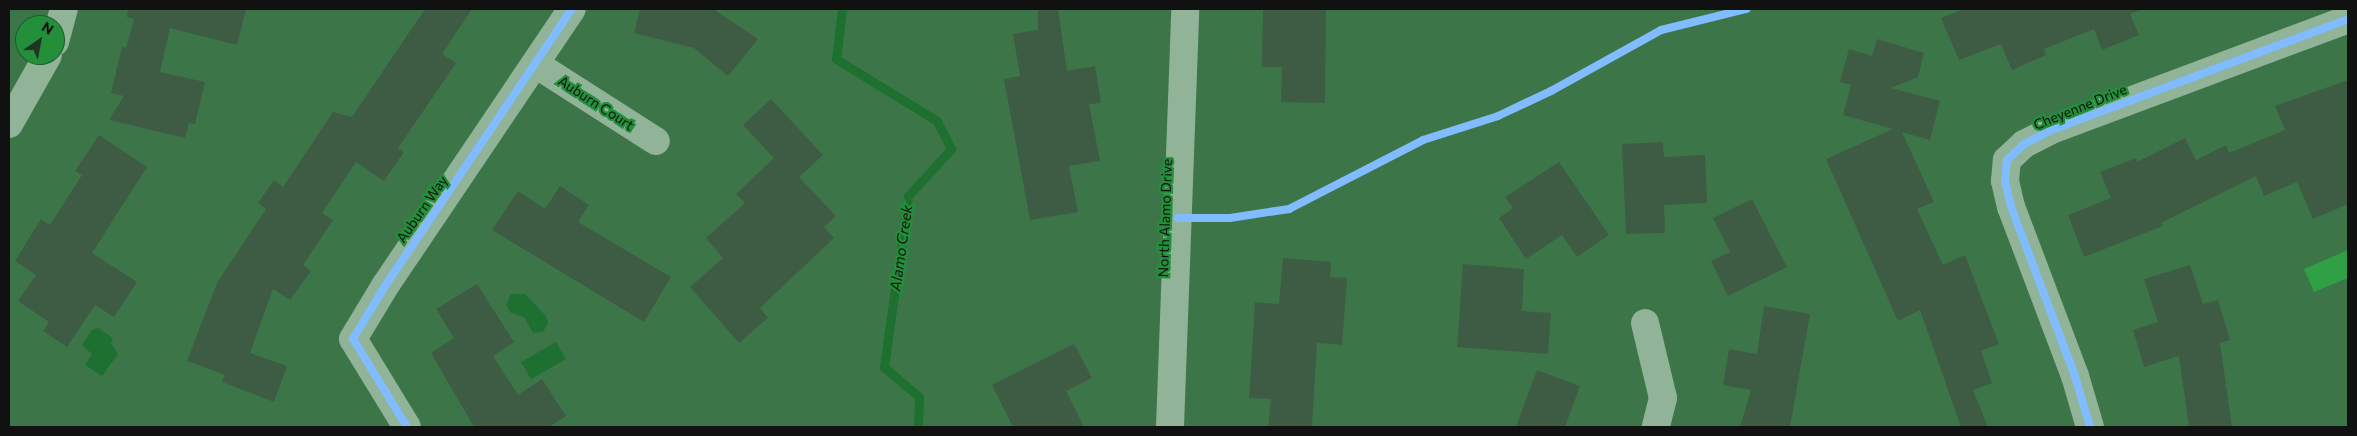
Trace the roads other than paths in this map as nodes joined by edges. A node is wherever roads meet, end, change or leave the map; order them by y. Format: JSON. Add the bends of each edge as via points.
{"nodes":[{"id":1,"x":572,"y":9,"type":"edge"},
{"id":2,"x":1184,"y":9,"type":"edge"},
{"id":3,"x":2348,"y":19,"type":"edge"},
{"id":4,"x":42,"y":65,"type":"edge"},
{"id":5,"x":537,"y":65,"type":"junction"},
{"id":6,"x":9,"y":124,"type":"edge"},
{"id":7,"x":656,"y":141,"type":"dead end"},
{"id":8,"x":1645,"y":323,"type":"dead end"},
{"id":9,"x":407,"y":427,"type":"edge"},
{"id":10,"x":1170,"y":427,"type":"edge"},
{"id":11,"x":1656,"y":427,"type":"edge"},
{"id":12,"x":2090,"y":427,"type":"edge"}],
"edges":[{"from":1,"to":5,"type":"street","name":"Auburn Way"},
{"from":2,"to":10,"type":"street","name":"North Alamo Drive"},
{"from":3,"to":12,"type":"street","name":"Cheyenne Drive","via":[[2049,131],[2024,144],[2007,160],[2005,181],[2011,207],[2075,376]]},
{"from":4,"to":6,"type":"street"},
{"from":5,"to":7,"type":"street","name":"Auburn Court"},
{"from":5,"to":9,"type":"street","name":"Auburn Way","via":[[384,286],[353,340]]},
{"from":8,"to":11,"type":"street","via":[[1663,398]]}]}
